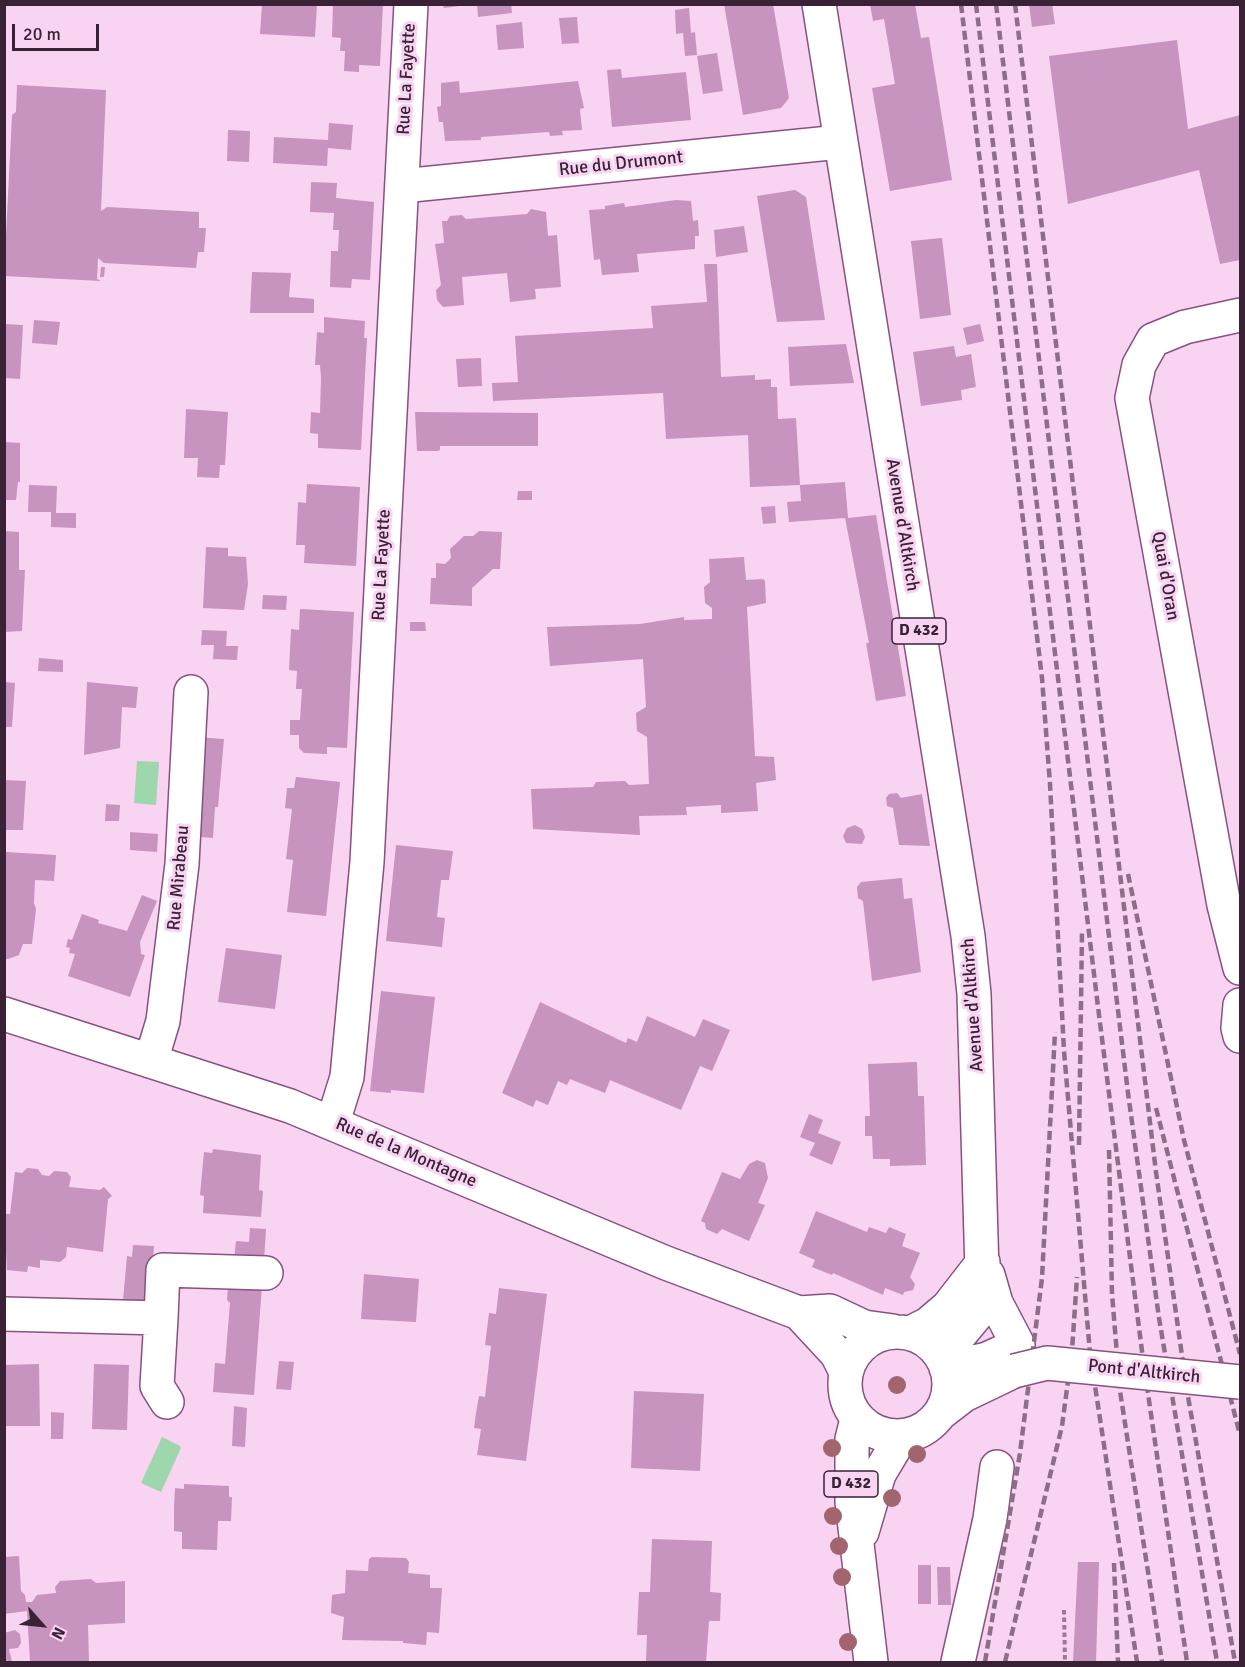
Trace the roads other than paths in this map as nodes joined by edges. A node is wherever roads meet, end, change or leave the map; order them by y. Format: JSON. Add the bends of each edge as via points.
{"nodes":[{"id":1,"x":411,"y":4,"type":"edge"},
{"id":2,"x":819,"y":4,"type":"edge"},
{"id":3,"x":840,"y":142,"type":"junction"},
{"id":4,"x":402,"y":186,"type":"junction"},
{"id":5,"x":1240,"y":315,"type":"edge"},
{"id":6,"x":191,"y":692,"type":"dead end"},
{"id":7,"x":1232,"y":915,"type":"edge"},
{"id":8,"x":1240,"y":968,"type":"edge"},
{"id":9,"x":1240,"y":1005,"type":"edge"},
{"id":10,"x":4,"y":1014,"type":"edge"},
{"id":11,"x":1240,"y":1035,"type":"edge"},
{"id":12,"x":151,"y":1061,"type":"junction"},
{"id":13,"x":333,"y":1122,"type":"junction"},
{"id":14,"x":983,"y":1262,"type":"junction"},
{"id":15,"x":266,"y":1273,"type":"dead end"},
{"id":16,"x":800,"y":1313,"type":"junction"},
{"id":17,"x":4,"y":1314,"type":"edge"},
{"id":18,"x":161,"y":1318,"type":"junction"},
{"id":19,"x":901,"y":1332,"type":"junction"},
{"id":20,"x":1016,"y":1358,"type":"junction"},
{"id":21,"x":943,"y":1361,"type":"junction"},
{"id":22,"x":846,"y":1372,"type":"junction"},
{"id":23,"x":1240,"y":1382,"type":"edge"},
{"id":24,"x":167,"y":1402,"type":"dead end"},
{"id":25,"x":942,"y":1412,"type":"junction"},
{"id":26,"x":857,"y":1419,"type":"junction"},
{"id":27,"x":901,"y":1437,"type":"junction"},
{"id":28,"x":997,"y":1467,"type":"dead end"},
{"id":29,"x":858,"y":1548,"type":"junction"},
{"id":30,"x":871,"y":1662,"type":"edge"},
{"id":31,"x":958,"y":1662,"type":"edge"}],
"edges":[{"from":1,"to":4,"type":"main road","name":"Rue La Fayette"},
{"from":2,"to":3,"type":"main road","name":"Avenue d'Altkirch","number":"D 432"},
{"from":3,"to":4,"type":"main road","name":"Rue du Drumont"},
{"from":3,"to":14,"type":"main road","name":"Avenue d'Altkirch","number":"D 432","via":[[968,936],[974,994]]},
{"from":4,"to":13,"type":"main road","name":"Rue La Fayette","via":[[367,862],[347,1077]]},
{"from":5,"to":7,"type":"main road","name":"Quai d'Oran","via":[[1185,327],[1153,340],[1139,365],[1132,398]]},
{"from":6,"to":12,"type":"main road","name":"Rue Mirabeau","via":[[182,864],[163,1021]]},
{"from":7,"to":8,"type":"main road","name":"Quai d'Oran"},
{"from":9,"to":11,"type":"main road"},
{"from":10,"to":12,"type":"main road","name":"Rue de la Montagne"},
{"from":12,"to":13,"type":"main road","name":"Rue de la Montagne"},
{"from":13,"to":16,"type":"main road","name":"Rue de la Montagne","via":[[666,1263]]},
{"from":14,"to":19,"type":"main road","via":[[948,1307],[928,1324]]},
{"from":14,"to":20,"type":"main road","name":"Avenue d'Altkirch"},
{"from":14,"to":21,"type":"main road","name":"Avenue d'Altkirch","number":"D 432","via":[[983,1307]]},
{"from":15,"to":18,"type":"main road","via":[[164,1270]]},
{"from":16,"to":19,"type":"main road","name":"Rue de la Montagne","via":[[830,1311],[864,1327]]},
{"from":16,"to":22,"type":"main road","via":[[837,1354]]},
{"from":17,"to":18,"type":"main road"},
{"from":18,"to":24,"type":"main road","via":[[157,1386]]},
{"from":19,"to":21,"type":"main road","via":[[925,1340]]},
{"from":19,"to":22,"type":"main road","via":[[877,1335],[863,1344],[852,1356]]},
{"from":20,"to":21,"type":"main road"},
{"from":20,"to":23,"type":"main road","name":"Pont d'Altkirch","bridge":true},
{"from":20,"to":25,"type":"main road"},
{"from":21,"to":25,"type":"main road","via":[[949,1380]]},
{"from":22,"to":26,"type":"main road","via":[[846,1396]]},
{"from":25,"to":27,"type":"main road","via":[[924,1429]]},
{"from":26,"to":27,"type":"main road","via":[[877,1432]]},
{"from":26,"to":29,"type":"main road","number":"D 432","via":[[851,1469]]},
{"from":27,"to":29,"type":"main road","number":"D 432","via":[[879,1474]]},
{"from":28,"to":31,"type":"main road","via":[[990,1519]]},
{"from":29,"to":30,"type":"main road","number":"D 432"}]}
